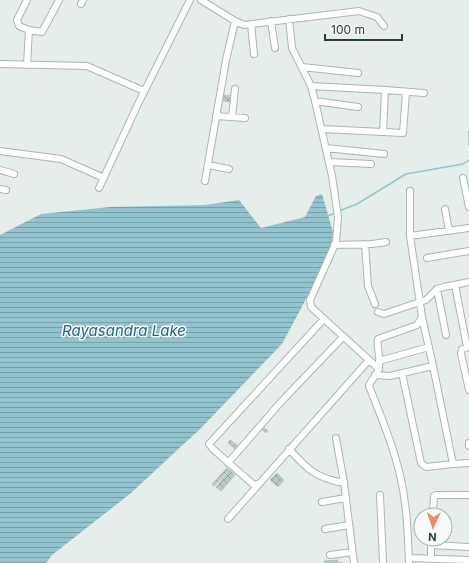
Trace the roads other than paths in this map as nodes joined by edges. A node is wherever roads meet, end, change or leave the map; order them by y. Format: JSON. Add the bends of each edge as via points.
{"nodes":[{"id":1,"x":27,"y":0,"type":"edge"},
{"id":2,"x":59,"y":0,"type":"edge"},
{"id":3,"x":190,"y":0,"type":"edge"},
{"id":4,"x":201,"y":0,"type":"edge"},
{"id":5,"x":289,"y":19,"type":"junction"},
{"id":6,"x":235,"y":21,"type":"junction"},
{"id":7,"x":271,"y":21,"type":"junction"},
{"id":8,"x":251,"y":24,"type":"junction"},
{"id":9,"x":384,"y":26,"type":"dead end"},
{"id":10,"x":29,"y":30,"type":"junction"},
{"id":11,"x":275,"y":48,"type":"dead end"},
{"id":12,"x":254,"y":54,"type":"dead end"},
{"id":13,"x":0,"y":64,"type":"edge"},
{"id":14,"x":27,"y":65,"type":"junction"},
{"id":15,"x":302,"y":67,"type":"junction"},
{"id":16,"x":358,"y":73,"type":"dead end"},
{"id":17,"x":311,"y":86,"type":"junction"},
{"id":18,"x":235,"y":89,"type":"dead end"},
{"id":19,"x":385,"y":90,"type":"junction"},
{"id":20,"x":144,"y":91,"type":"junction"},
{"id":21,"x":406,"y":92,"type":"junction"},
{"id":22,"x":424,"y":93,"type":"dead end"},
{"id":23,"x":316,"y":101,"type":"junction"},
{"id":24,"x":358,"y":107,"type":"dead end"},
{"id":25,"x":216,"y":116,"type":"junction"},
{"id":26,"x":232,"y":117,"type":"junction"},
{"id":27,"x":245,"y":118,"type":"dead end"},
{"id":28,"x":322,"y":129,"type":"junction"},
{"id":29,"x":383,"y":132,"type":"junction"},
{"id":30,"x":326,"y":148,"type":"junction"},
{"id":31,"x":0,"y":151,"type":"edge"},
{"id":32,"x":384,"y":154,"type":"dead end"},
{"id":33,"x":329,"y":162,"type":"junction"},
{"id":34,"x":371,"y":164,"type":"dead end"},
{"id":35,"x":208,"y":165,"type":"junction"},
{"id":36,"x":229,"y":169,"type":"dead end"},
{"id":37,"x":0,"y":170,"type":"edge"},
{"id":38,"x":14,"y":174,"type":"dead end"},
{"id":39,"x":104,"y":178,"type":"junction"},
{"id":40,"x":463,"y":178,"type":"dead end"},
{"id":41,"x":205,"y":181,"type":"dead end"},
{"id":42,"x":99,"y":188,"type":"dead end"},
{"id":43,"x":410,"y":191,"type":"dead end"},
{"id":44,"x":469,"y":207,"type":"edge"},
{"id":45,"x":445,"y":209,"type":"dead end"},
{"id":46,"x":469,"y":228,"type":"edge"},
{"id":47,"x":449,"y":231,"type":"junction"},
{"id":48,"x":410,"y":236,"type":"junction"},
{"id":49,"x":386,"y":242,"type":"dead end"},
{"id":50,"x":365,"y":244,"type":"junction"},
{"id":51,"x":334,"y":245,"type":"junction"},
{"id":52,"x":469,"y":251,"type":"edge"},
{"id":53,"x":427,"y":258,"type":"dead end"},
{"id":54,"x":469,"y":282,"type":"edge"},
{"id":55,"x":455,"y":285,"type":"junction"},
{"id":56,"x":437,"y":289,"type":"junction"},
{"id":57,"x":419,"y":302,"type":"junction"},
{"id":58,"x":375,"y":304,"type":"dead end"},
{"id":59,"x":378,"y":312,"type":"dead end"},
{"id":60,"x":422,"y":317,"type":"junction"},
{"id":61,"x":323,"y":320,"type":"junction"},
{"id":62,"x":446,"y":335,"type":"dead end"},
{"id":63,"x":343,"y":337,"type":"junction"},
{"id":64,"x":468,"y":347,"type":"edge"},
{"id":65,"x":429,"y":348,"type":"junction"},
{"id":66,"x":369,"y":360,"type":"junction"},
{"id":67,"x":379,"y":361,"type":"junction"},
{"id":68,"x":433,"y":366,"type":"junction"},
{"id":69,"x":379,"y":369,"type":"junction"},
{"id":70,"x":402,"y":373,"type":"junction"},
{"id":71,"x":375,"y":376,"type":"junction"},
{"id":72,"x":469,"y":390,"type":"edge"},
{"id":73,"x":336,"y":438,"type":"dead end"},
{"id":74,"x":288,"y":450,"type":"junction"},
{"id":75,"x":228,"y":463,"type":"junction"},
{"id":76,"x":469,"y":463,"type":"edge"},
{"id":77,"x":453,"y":464,"type":"junction"},
{"id":78,"x":344,"y":483,"type":"junction"},
{"id":79,"x":257,"y":484,"type":"junction"},
{"id":80,"x":380,"y":495,"type":"dead end"},
{"id":81,"x":469,"y":495,"type":"edge"},
{"id":82,"x":346,"y":498,"type":"junction"},
{"id":83,"x":322,"y":502,"type":"dead end"},
{"id":84,"x":433,"y":507,"type":"edge"},
{"id":85,"x":228,"y":519,"type":"dead end"},
{"id":86,"x":349,"y":525,"type":"junction"},
{"id":87,"x":326,"y":530,"type":"dead end"},
{"id":88,"x":453,"y":545,"type":"edge"},
{"id":89,"x":431,"y":547,"type":"edge"},
{"id":90,"x":469,"y":547,"type":"edge"},
{"id":91,"x":352,"y":552,"type":"junction"},
{"id":92,"x":330,"y":555,"type":"dead end"},
{"id":93,"x":432,"y":558,"type":"junction"},
{"id":94,"x":409,"y":560,"type":"edge"},
{"id":95,"x":469,"y":560,"type":"edge"},
{"id":96,"x":354,"y":563,"type":"edge"},
{"id":97,"x":383,"y":563,"type":"edge"}],
"edges":[{"from":1,"to":10,"type":"street","via":[[17,20],[19,26]]},
{"from":2,"to":10,"type":"street","via":[[42,32]]},
{"from":3,"to":20,"type":"street"},
{"from":4,"to":6,"type":"street"},
{"from":5,"to":7,"type":"street"},
{"from":5,"to":9,"type":"street","via":[[359,11],[377,17]]},
{"from":5,"to":15,"type":"street","via":[[292,48]]},
{"from":6,"to":8,"type":"street","via":[[244,25]]},
{"from":6,"to":25,"type":"street"},
{"from":7,"to":8,"type":"street"},
{"from":7,"to":11,"type":"street"},
{"from":8,"to":12,"type":"street"},
{"from":10,"to":14,"type":"street"},
{"from":13,"to":14,"type":"street"},
{"from":14,"to":20,"type":"street","via":[[87,66]]},
{"from":15,"to":16,"type":"street"},
{"from":15,"to":17,"type":"street"},
{"from":17,"to":19,"type":"street"},
{"from":17,"to":23,"type":"street"},
{"from":18,"to":26,"type":"street"},
{"from":19,"to":21,"type":"street"},
{"from":19,"to":29,"type":"street"},
{"from":20,"to":39,"type":"street"},
{"from":21,"to":22,"type":"street"},
{"from":21,"to":29,"type":"street","via":[[403,133]]},
{"from":23,"to":24,"type":"street"},
{"from":23,"to":28,"type":"street"},
{"from":25,"to":26,"type":"street"},
{"from":25,"to":35,"type":"street"},
{"from":26,"to":27,"type":"street"},
{"from":28,"to":29,"type":"street"},
{"from":28,"to":30,"type":"street"},
{"from":30,"to":32,"type":"street"},
{"from":30,"to":33,"type":"street"},
{"from":31,"to":39,"type":"street","via":[[61,159]]},
{"from":33,"to":34,"type":"street"},
{"from":33,"to":51,"type":"street","via":[[338,217]]},
{"from":35,"to":36,"type":"street"},
{"from":35,"to":41,"type":"street"},
{"from":37,"to":38,"type":"street"},
{"from":39,"to":42,"type":"street"},
{"from":40,"to":44,"type":"street"},
{"from":43,"to":48,"type":"street"},
{"from":45,"to":47,"type":"street"},
{"from":46,"to":47,"type":"street"},
{"from":47,"to":48,"type":"street"},
{"from":48,"to":57,"type":"street"},
{"from":49,"to":50,"type":"street"},
{"from":50,"to":51,"type":"street"},
{"from":50,"to":58,"type":"street","via":[[368,286]]},
{"from":51,"to":61,"type":"street","via":[[310,300],[311,307]]},
{"from":52,"to":53,"type":"street"},
{"from":54,"to":55,"type":"street"},
{"from":55,"to":56,"type":"street"},
{"from":55,"to":64,"type":"street"},
{"from":56,"to":57,"type":"street","via":[[426,300]]},
{"from":56,"to":62,"type":"street"},
{"from":57,"to":59,"type":"street","via":[[384,314]]},
{"from":57,"to":60,"type":"street"},
{"from":60,"to":65,"type":"street"},
{"from":60,"to":67,"type":"street","via":[[418,325],[378,339]]},
{"from":61,"to":63,"type":"street"},
{"from":61,"to":75,"type":"street","via":[[209,444]]},
{"from":63,"to":66,"type":"street"},
{"from":63,"to":75,"type":"street","via":[[280,403]]},
{"from":64,"to":72,"type":"street","via":[[462,349],[461,354]]},
{"from":65,"to":67,"type":"street"},
{"from":65,"to":68,"type":"street"},
{"from":66,"to":69,"type":"street"},
{"from":66,"to":74,"type":"street"},
{"from":67,"to":69,"type":"street"},
{"from":68,"to":70,"type":"street"},
{"from":68,"to":77,"type":"street"},
{"from":69,"to":71,"type":"street"},
{"from":70,"to":71,"type":"street"},
{"from":70,"to":77,"type":"street","via":[[421,463],[430,468]]},
{"from":71,"to":94,"type":"street","via":[[370,380],[369,386],[386,429],[398,472],[405,503]]},
{"from":73,"to":78,"type":"street"},
{"from":74,"to":78,"type":"street","via":[[307,468],[325,480]]},
{"from":74,"to":79,"type":"street"},
{"from":75,"to":79,"type":"street","via":[[254,485]]},
{"from":76,"to":77,"type":"street"},
{"from":78,"to":82,"type":"street"},
{"from":79,"to":85,"type":"street"},
{"from":80,"to":97,"type":"street"},
{"from":81,"to":84,"type":"street","via":[[436,495]]},
{"from":82,"to":83,"type":"street"},
{"from":82,"to":86,"type":"street"},
{"from":86,"to":87,"type":"street"},
{"from":86,"to":91,"type":"street"},
{"from":88,"to":90,"type":"street"},
{"from":89,"to":93,"type":"street"},
{"from":91,"to":92,"type":"street"},
{"from":91,"to":96,"type":"street"},
{"from":93,"to":94,"type":"street"},
{"from":93,"to":95,"type":"street"}]}
